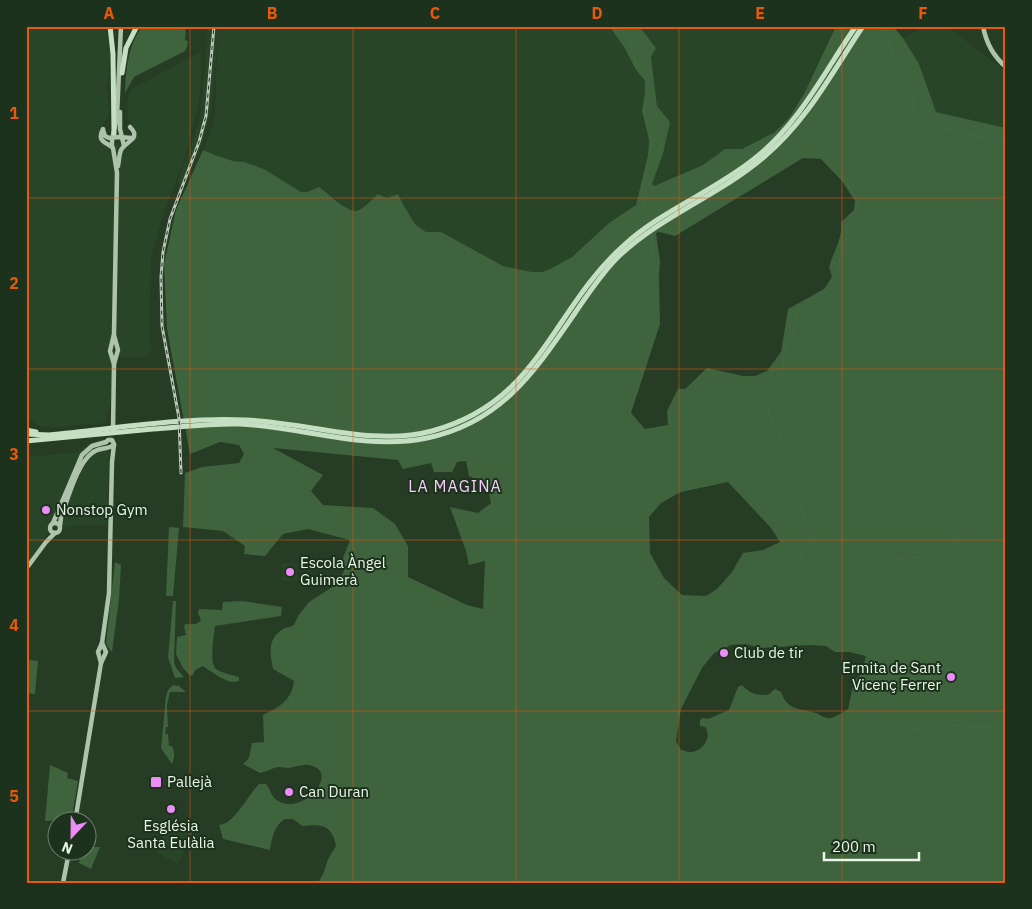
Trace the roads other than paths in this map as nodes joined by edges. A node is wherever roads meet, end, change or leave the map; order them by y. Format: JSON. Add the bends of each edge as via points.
{"nodes":[{"id":1,"x":110,"y":26,"type":"edge"},
{"id":2,"x":121,"y":26,"type":"edge"},
{"id":3,"x":138,"y":26,"type":"edge"},
{"id":4,"x":984,"y":26,"type":"edge"},
{"id":5,"x":861,"y":27,"type":"edge"},
{"id":6,"x":121,"y":54,"type":"junction"},
{"id":7,"x":1006,"y":67,"type":"edge"},
{"id":8,"x":122,"y":72,"type":"junction"},
{"id":9,"x":114,"y":136,"type":"junction"},
{"id":10,"x":125,"y":138,"type":"junction"},
{"id":11,"x":134,"y":138,"type":"junction"},
{"id":12,"x":112,"y":147,"type":"junction"},
{"id":13,"x":123,"y":148,"type":"junction"},
{"id":14,"x":117,"y":173,"type":"junction"},
{"id":15,"x":114,"y":347,"type":"junction"},
{"id":16,"x":114,"y":353,"type":"junction"},
{"id":17,"x":26,"y":430,"type":"edge"},
{"id":18,"x":74,"y":432,"type":"junction"},
{"id":19,"x":93,"y":433,"type":"junction"},
{"id":20,"x":26,"y":434,"type":"edge"},
{"id":21,"x":26,"y":443,"type":"edge"},
{"id":22,"x":110,"y":445,"type":"junction"},
{"id":23,"x":53,"y":523,"type":"junction"},
{"id":24,"x":60,"y":526,"type":"junction"},
{"id":25,"x":50,"y":529,"type":"junction"},
{"id":26,"x":55,"y":533,"type":"junction"},
{"id":27,"x":46,"y":542,"type":"junction"},
{"id":28,"x":26,"y":569,"type":"edge"},
{"id":29,"x":77,"y":812,"type":"edge"},
{"id":30,"x":68,"y":862,"type":"edge"},
{"id":31,"x":63,"y":883,"type":"edge"}],
"edges":[{"from":1,"to":9,"type":"highway"},
{"from":2,"to":6,"type":"main road"},
{"from":3,"to":8,"type":"highway","via":[[126,48]]},
{"from":4,"to":7,"type":"main road","via":[[992,52]]},
{"from":5,"to":19,"type":"highway","via":[[812,105],[774,149],[738,177],[662,219],[639,236],[602,275],[542,361],[519,388],[493,409],[457,428],[428,438],[386,442],[242,424],[188,424]]},
{"from":6,"to":8,"type":"main road"},
{"from":6,"to":9,"type":"main road"},
{"from":8,"to":10,"type":"main road","via":[[120,121]]},
{"from":9,"to":10,"type":"main road"},
{"from":9,"to":12,"type":"main road"},
{"from":9,"to":12,"type":"main road","via":[[105,136],[103,129],[101,132],[104,144]]},
{"from":10,"to":11,"type":"main road"},
{"from":10,"to":11,"type":"main road","via":[[131,134],[130,127]]},
{"from":10,"to":13,"type":"main road"},
{"from":11,"to":13,"type":"main road"},
{"from":12,"to":13,"type":"main road","via":[[116,150]]},
{"from":12,"to":14,"type":"main road"},
{"from":13,"to":14,"type":"main road"},
{"from":14,"to":15,"type":"main road"},
{"from":15,"to":16,"type":"main road","via":[[110,350]]},
{"from":15,"to":16,"type":"main road","via":[[118,351]]},
{"from":16,"to":22,"type":"main road"},
{"from":17,"to":18,"type":"highway"},
{"from":18,"to":19,"type":"highway"},
{"from":18,"to":20,"type":"highway"},
{"from":19,"to":21,"type":"highway"},
{"from":19,"to":21,"type":"highway"},
{"from":22,"to":23,"type":"main road","via":[[92,446],[82,455]]},
{"from":22,"to":24,"type":"main road","via":[[97,449],[85,459]]},
{"from":22,"to":29,"type":"main road","via":[[109,584],[102,649],[98,652],[101,663]]},
{"from":23,"to":24,"type":"main road"},
{"from":23,"to":25,"type":"main road"},
{"from":24,"to":26,"type":"main road","via":[[60,531]]},
{"from":25,"to":26,"type":"main road"},
{"from":25,"to":27,"type":"main road"},
{"from":26,"to":27,"type":"main road"},
{"from":27,"to":28,"type":"main road"},
{"from":30,"to":31,"type":"main road"}]}
